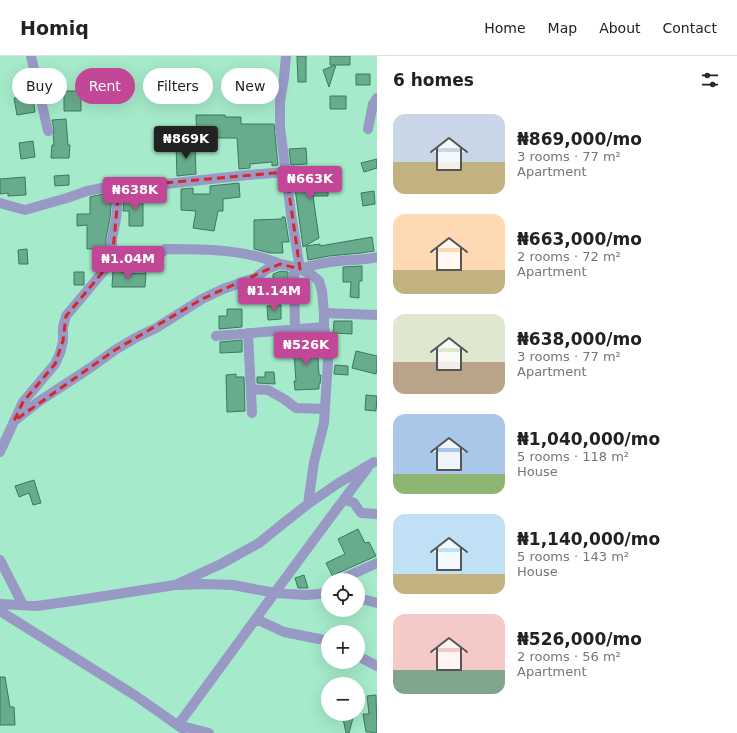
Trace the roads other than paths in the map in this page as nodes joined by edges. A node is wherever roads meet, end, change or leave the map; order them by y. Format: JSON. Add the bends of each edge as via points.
{"nodes":[{"id":1,"x":31,"y":56,"type":"edge"},
{"id":2,"x":286,"y":56,"type":"edge"},
{"id":3,"x":377,"y":98,"type":"edge"},
{"id":4,"x":368,"y":129,"type":"dead end"},
{"id":5,"x":48,"y":131,"type":"dead end"},
{"id":6,"x":286,"y":172,"type":"junction"},
{"id":7,"x":119,"y":187,"type":"junction"},
{"id":8,"x":0,"y":203,"type":"edge"},
{"id":9,"x":377,"y":257,"type":"edge"},
{"id":10,"x":112,"y":261,"type":"junction"},
{"id":11,"x":280,"y":264,"type":"junction"},
{"id":12,"x":300,"y":268,"type":"junction"},
{"id":13,"x":324,"y":313,"type":"junction"},
{"id":14,"x":377,"y":315,"type":"edge"},
{"id":15,"x":324,"y":327,"type":"junction"},
{"id":16,"x":295,"y":330,"type":"junction"},
{"id":17,"x":248,"y":333,"type":"junction"},
{"id":18,"x":216,"y":336,"type":"dead end"},
{"id":19,"x":250,"y":389,"type":"junction"},
{"id":20,"x":325,"y":409,"type":"junction"},
{"id":21,"x":252,"y":413,"type":"dead end"},
{"id":22,"x":14,"y":421,"type":"junction"},
{"id":23,"x":0,"y":452,"type":"edge"},
{"id":24,"x":376,"y":461,"type":"edge"},
{"id":25,"x":344,"y":499,"type":"junction"},
{"id":26,"x":308,"y":504,"type":"junction"},
{"id":27,"x":377,"y":514,"type":"edge"},
{"id":28,"x":0,"y":560,"type":"edge"},
{"id":29,"x":377,"y":563,"type":"edge"},
{"id":30,"x":355,"y":573,"type":"edge"},
{"id":31,"x":175,"y":585,"type":"junction"},
{"id":32,"x":321,"y":588,"type":"edge"},
{"id":33,"x":275,"y":593,"type":"junction"},
{"id":34,"x":321,"y":594,"type":"edge"},
{"id":35,"x":307,"y":595,"type":"junction"},
{"id":36,"x":365,"y":600,"type":"edge"},
{"id":37,"x":377,"y":603,"type":"edge"},
{"id":38,"x":0,"y":604,"type":"edge"},
{"id":39,"x":23,"y":605,"type":"junction"},
{"id":40,"x":0,"y":611,"type":"edge"},
{"id":41,"x":256,"y":619,"type":"junction"},
{"id":42,"x":321,"y":640,"type":"edge"},
{"id":43,"x":365,"y":660,"type":"edge"},
{"id":44,"x":377,"y":666,"type":"edge"},
{"id":45,"x":177,"y":729,"type":"edge"},
{"id":46,"x":188,"y":733,"type":"edge"},
{"id":47,"x":208,"y":733,"type":"edge"}],
"edges":[{"from":1,"to":5,"type":"street"},
{"from":2,"to":6,"type":"street","via":[[280,101],[280,127]]},
{"from":3,"to":4,"type":"street","via":[[373,104]]},
{"from":6,"to":7,"type":"street"},
{"from":6,"to":12,"type":"street"},
{"from":7,"to":8,"type":"street","via":[[87,191],[25,210]]},
{"from":7,"to":10,"type":"street","via":[[112,239]]},
{"from":9,"to":12,"type":"street"},
{"from":10,"to":11,"type":"street","via":[[128,268],[141,267],[150,265],[165,249],[196,249],[240,252]]},
{"from":10,"to":22,"type":"street","via":[[66,316],[63,341],[55,364],[23,402]]},
{"from":11,"to":12,"type":"street"},
{"from":11,"to":22,"type":"street","via":[[255,278],[202,299],[137,337],[38,402]]},
{"from":12,"to":13,"type":"street","via":[[319,281]]},
{"from":12,"to":16,"type":"street","via":[[294,273]]},
{"from":13,"to":14,"type":"street"},
{"from":13,"to":15,"type":"street"},
{"from":15,"to":16,"type":"street"},
{"from":15,"to":20,"type":"street","via":[[329,345]]},
{"from":16,"to":17,"type":"street"},
{"from":17,"to":18,"type":"street"},
{"from":17,"to":19,"type":"street"},
{"from":19,"to":20,"type":"street","via":[[268,390],[296,408]]},
{"from":19,"to":21,"type":"street"},
{"from":20,"to":26,"type":"street"},
{"from":22,"to":23,"type":"street"},
{"from":24,"to":25,"type":"street"},
{"from":24,"to":26,"type":"street"},
{"from":25,"to":27,"type":"street","via":[[354,503],[361,513]]},
{"from":25,"to":33,"type":"street"},
{"from":26,"to":31,"type":"street","via":[[259,544]]},
{"from":28,"to":39,"type":"street"},
{"from":29,"to":30,"type":"street"},
{"from":31,"to":33,"type":"street","via":[[233,585]]},
{"from":31,"to":39,"type":"street","via":[[37,606]]},
{"from":32,"to":35,"type":"street"},
{"from":33,"to":35,"type":"street"},
{"from":33,"to":41,"type":"street"},
{"from":34,"to":35,"type":"street"},
{"from":36,"to":37,"type":"street"},
{"from":38,"to":39,"type":"street"},
{"from":40,"to":45,"type":"street","via":[[129,692]]},
{"from":41,"to":42,"type":"street","via":[[284,632]]},
{"from":41,"to":45,"type":"street"},
{"from":43,"to":44,"type":"street"},
{"from":45,"to":46,"type":"street"},
{"from":45,"to":47,"type":"street"}]}
